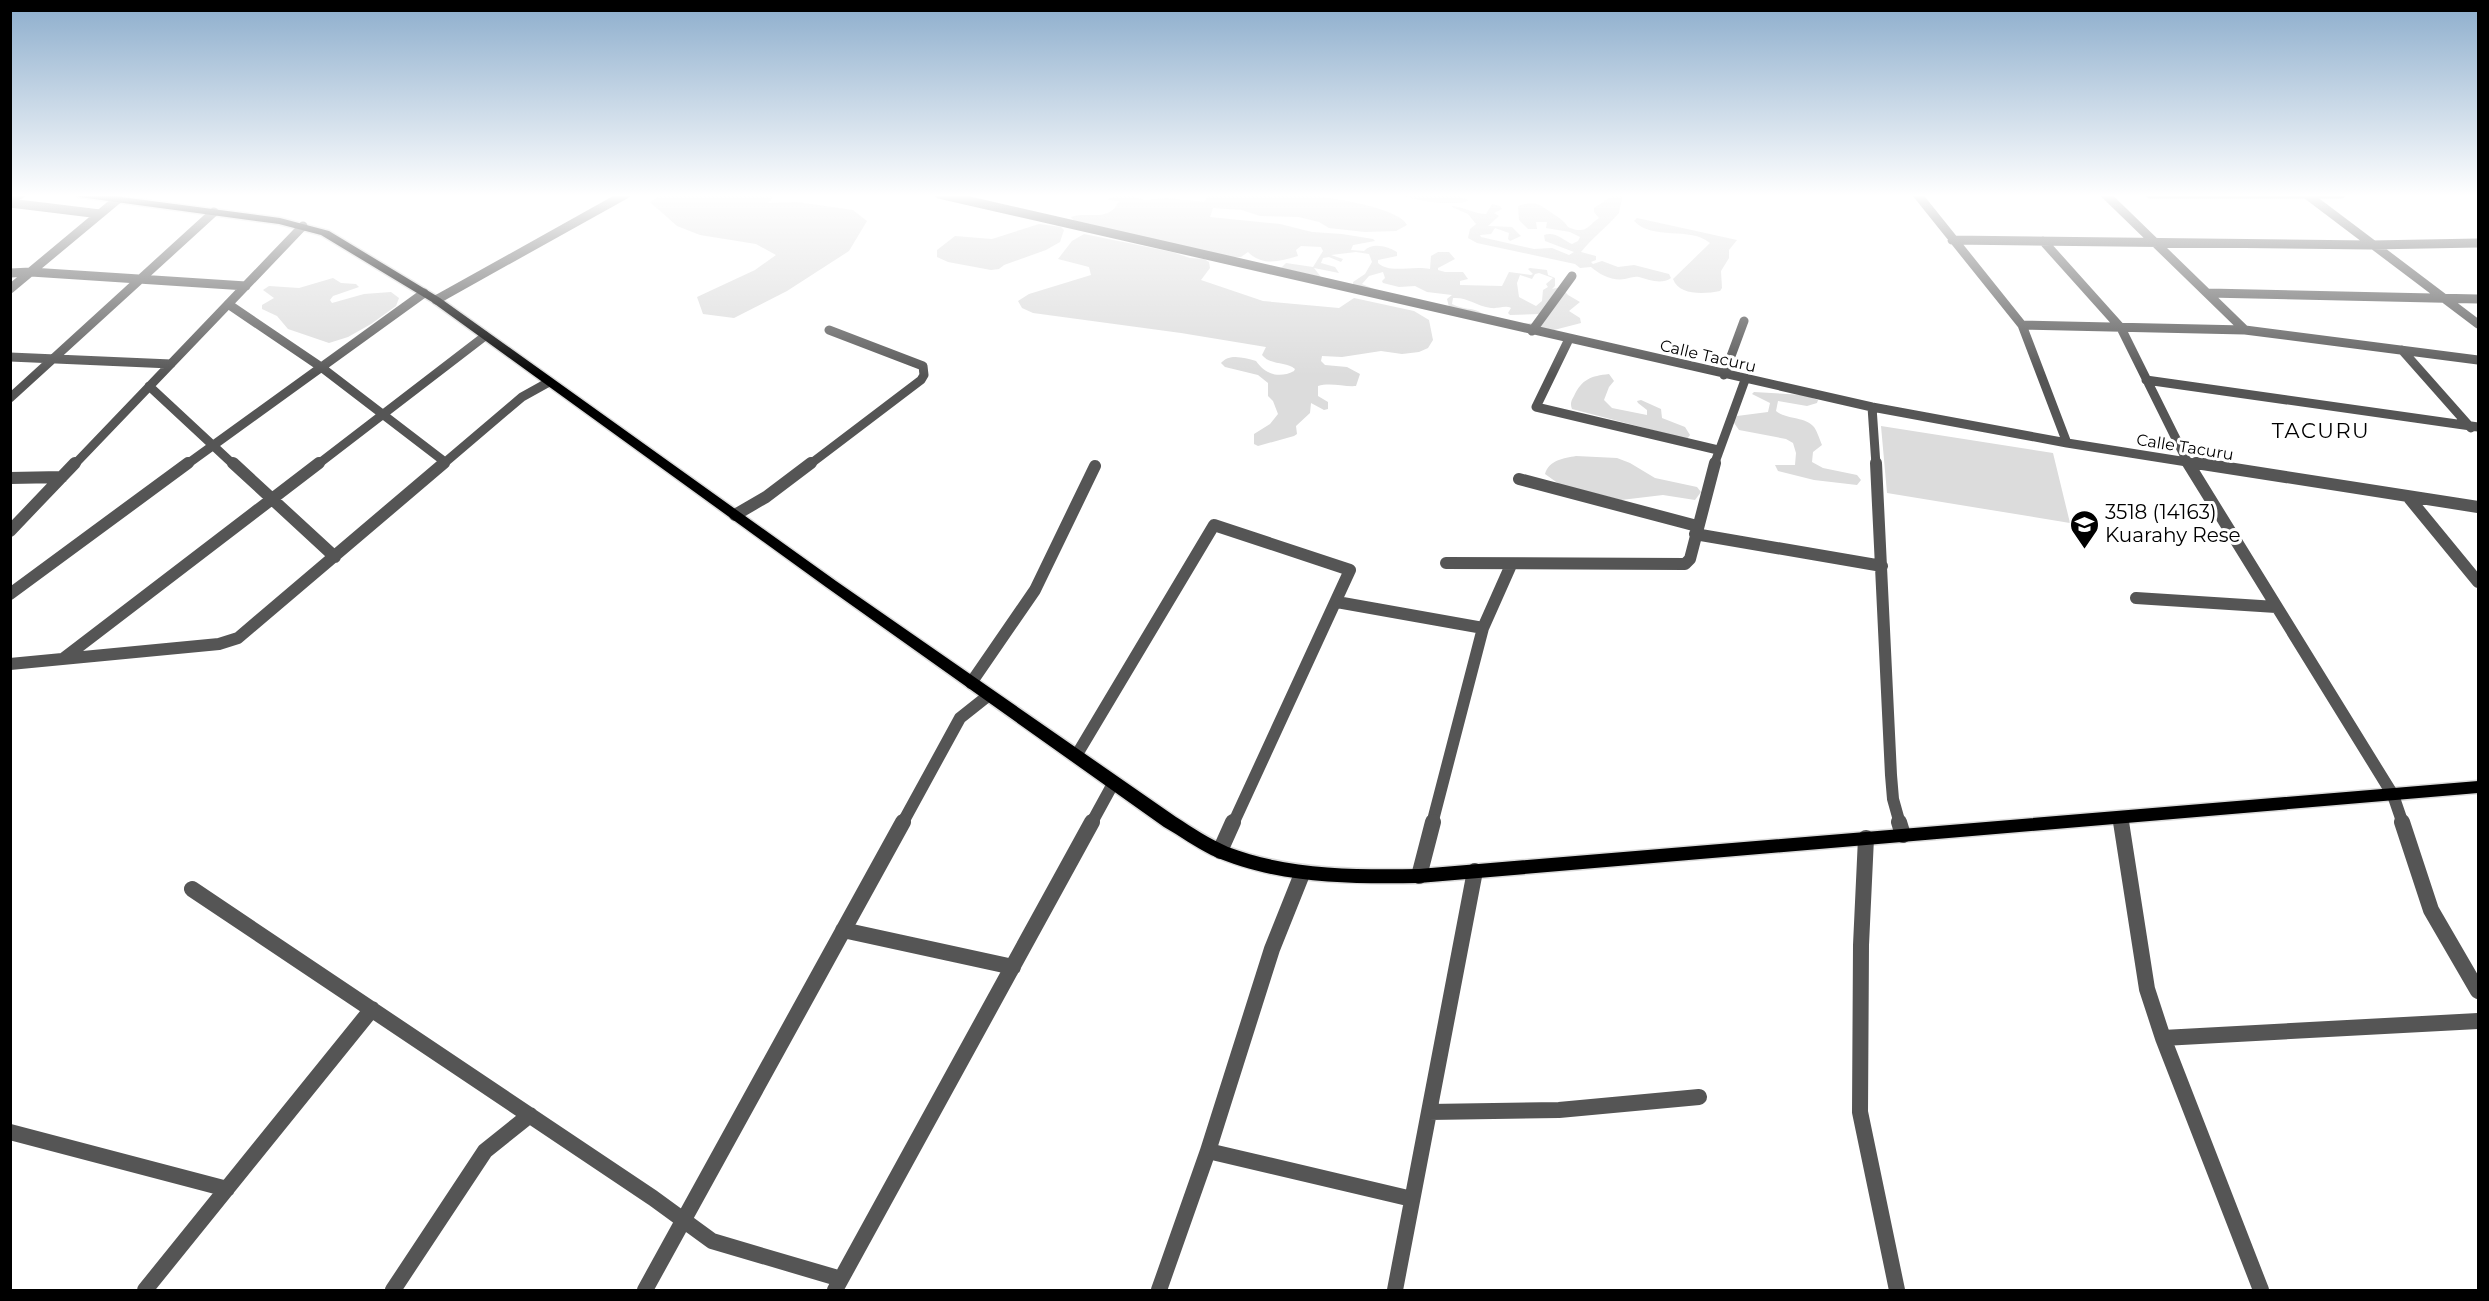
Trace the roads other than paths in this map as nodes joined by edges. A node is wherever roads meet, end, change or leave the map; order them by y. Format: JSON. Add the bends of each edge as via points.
{"nodes":[{"id":1,"x":52,"y":255,"type":"edge"},
{"id":2,"x":166,"y":255,"type":"edge"},
{"id":3,"x":276,"y":255,"type":"edge"},
{"id":4,"x":361,"y":255,"type":"edge"},
{"id":5,"x":510,"y":255,"type":"edge"},
{"id":6,"x":1202,"y":255,"type":"edge"},
{"id":7,"x":1964,"y":255,"type":"edge"},
{"id":8,"x":2055,"y":255,"type":"edge"},
{"id":9,"x":2168,"y":255,"type":"edge"},
{"id":10,"x":2384,"y":255,"type":"edge"},
{"id":11,"x":31,"y":272,"type":"junction"},
{"id":12,"x":10,"y":273,"type":"edge"},
{"id":13,"x":1572,"y":276,"type":"dead end"},
{"id":14,"x":138,"y":279,"type":"junction"},
{"id":15,"x":246,"y":286,"type":"junction"},
{"id":16,"x":10,"y":289,"type":"edge"},
{"id":17,"x":2208,"y":293,"type":"junction"},
{"id":18,"x":430,"y":297,"type":"junction"},
{"id":19,"x":2478,"y":299,"type":"edge"},
{"id":20,"x":2445,"y":300,"type":"junction"},
{"id":21,"x":228,"y":304,"type":"junction"},
{"id":22,"x":1744,"y":321,"type":"dead end"},
{"id":23,"x":2478,"y":324,"type":"edge"},
{"id":24,"x":2022,"y":325,"type":"junction"},
{"id":25,"x":2121,"y":328,"type":"junction"},
{"id":26,"x":829,"y":330,"type":"dead end"},
{"id":27,"x":2245,"y":330,"type":"junction"},
{"id":28,"x":1532,"y":331,"type":"junction"},
{"id":29,"x":485,"y":336,"type":"junction"},
{"id":30,"x":1569,"y":339,"type":"junction"},
{"id":31,"x":2402,"y":350,"type":"junction"},
{"id":32,"x":10,"y":357,"type":"edge"},
{"id":33,"x":53,"y":358,"type":"junction"},
{"id":34,"x":2478,"y":360,"type":"edge"},
{"id":35,"x":171,"y":364,"type":"junction"},
{"id":36,"x":321,"y":366,"type":"junction"},
{"id":37,"x":1724,"y":375,"type":"junction"},
{"id":38,"x":1745,"y":380,"type":"junction"},
{"id":39,"x":2146,"y":381,"type":"junction"},
{"id":40,"x":549,"y":382,"type":"junction"},
{"id":41,"x":149,"y":386,"type":"junction"},
{"id":42,"x":10,"y":398,"type":"edge"},
{"id":43,"x":1872,"y":407,"type":"junction"},
{"id":44,"x":383,"y":414,"type":"junction"},
{"id":45,"x":2474,"y":427,"type":"edge"},
{"id":46,"x":2478,"y":435,"type":"edge"},
{"id":47,"x":2067,"y":444,"type":"junction"},
{"id":48,"x":213,"y":445,"type":"junction"},
{"id":49,"x":1718,"y":450,"type":"junction"},
{"id":50,"x":445,"y":462,"type":"junction"},
{"id":51,"x":2187,"y":462,"type":"junction"},
{"id":52,"x":1095,"y":466,"type":"dead end"},
{"id":53,"x":62,"y":477,"type":"junction"},
{"id":54,"x":10,"y":478,"type":"edge"},
{"id":55,"x":1519,"y":479,"type":"dead end"},
{"id":56,"x":2409,"y":498,"type":"junction"},
{"id":57,"x":272,"y":499,"type":"junction"},
{"id":58,"x":2478,"y":507,"type":"edge"},
{"id":59,"x":735,"y":515,"type":"junction"},
{"id":60,"x":1696,"y":530,"type":"junction"},
{"id":61,"x":10,"y":531,"type":"edge"},
{"id":62,"x":335,"y":557,"type":"junction"},
{"id":63,"x":1446,"y":563,"type":"dead end"},
{"id":64,"x":1511,"y":565,"type":"junction"},
{"id":65,"x":1882,"y":567,"type":"junction"},
{"id":66,"x":2478,"y":582,"type":"edge"},
{"id":67,"x":10,"y":594,"type":"edge"},
{"id":68,"x":2136,"y":598,"type":"dead end"},
{"id":69,"x":1336,"y":602,"type":"junction"},
{"id":70,"x":2276,"y":607,"type":"junction"},
{"id":71,"x":1483,"y":628,"type":"junction"},
{"id":72,"x":63,"y":659,"type":"junction"},
{"id":73,"x":10,"y":664,"type":"edge"},
{"id":74,"x":971,"y":683,"type":"junction"},
{"id":75,"x":989,"y":695,"type":"junction"},
{"id":76,"x":1076,"y":756,"type":"junction"},
{"id":77,"x":1114,"y":782,"type":"junction"},
{"id":78,"x":2478,"y":788,"type":"edge"},
{"id":79,"x":2393,"y":795,"type":"junction"},
{"id":80,"x":2120,"y":817,"type":"junction"},
{"id":81,"x":1904,"y":835,"type":"junction"},
{"id":82,"x":1866,"y":838,"type":"junction"},
{"id":83,"x":1220,"y":851,"type":"junction"},
{"id":84,"x":1475,"y":871,"type":"junction"},
{"id":85,"x":1302,"y":874,"type":"junction"},
{"id":86,"x":1419,"y":876,"type":"junction"},
{"id":87,"x":192,"y":889,"type":"dead end"},
{"id":88,"x":843,"y":930,"type":"junction"},
{"id":89,"x":1012,"y":967,"type":"junction"},
{"id":90,"x":2478,"y":990,"type":"edge"},
{"id":91,"x":372,"y":1010,"type":"junction"},
{"id":92,"x":2478,"y":1021,"type":"edge"},
{"id":93,"x":2163,"y":1038,"type":"junction"},
{"id":94,"x":1699,"y":1097,"type":"dead end"},
{"id":95,"x":1429,"y":1112,"type":"junction"},
{"id":96,"x":530,"y":1115,"type":"junction"},
{"id":97,"x":10,"y":1132,"type":"edge"},
{"id":98,"x":1208,"y":1151,"type":"junction"},
{"id":99,"x":227,"y":1189,"type":"junction"},
{"id":100,"x":1412,"y":1199,"type":"junction"},
{"id":101,"x":683,"y":1220,"type":"junction"},
{"id":102,"x":838,"y":1284,"type":"edge"},
{"id":103,"x":145,"y":1290,"type":"edge"},
{"id":104,"x":393,"y":1290,"type":"edge"},
{"id":105,"x":645,"y":1290,"type":"edge"},
{"id":106,"x":1159,"y":1290,"type":"edge"},
{"id":107,"x":1395,"y":1290,"type":"edge"},
{"id":108,"x":1897,"y":1290,"type":"edge"},
{"id":109,"x":2261,"y":1290,"type":"edge"}],
"edges":[{"from":1,"to":11,"type":"street"},
{"from":2,"to":14,"type":"street"},
{"from":3,"to":15,"type":"street"},
{"from":4,"to":18,"type":"main road"},
{"from":5,"to":18,"type":"street"},
{"from":6,"to":28,"type":"street","name":"Calle Tacuru"},
{"from":7,"to":24,"type":"street"},
{"from":8,"to":25,"type":"street"},
{"from":9,"to":17,"type":"street"},
{"from":10,"to":20,"type":"street"},
{"from":11,"to":12,"type":"street"},
{"from":11,"to":14,"type":"street"},
{"from":11,"to":16,"type":"street"},
{"from":13,"to":28,"type":"street"},
{"from":14,"to":15,"type":"street"},
{"from":14,"to":33,"type":"street"},
{"from":15,"to":21,"type":"street"},
{"from":17,"to":20,"type":"street"},
{"from":17,"to":27,"type":"street"},
{"from":18,"to":29,"type":"main road"},
{"from":18,"to":36,"type":"street"},
{"from":19,"to":20,"type":"street"},
{"from":20,"to":23,"type":"street"},
{"from":21,"to":35,"type":"street"},
{"from":21,"to":36,"type":"street"},
{"from":22,"to":37,"type":"street"},
{"from":24,"to":25,"type":"street"},
{"from":24,"to":47,"type":"street"},
{"from":25,"to":27,"type":"street"},
{"from":25,"to":39,"type":"street"},
{"from":26,"to":59,"type":"street","via":[[923,366],[921,381],[766,497]]},
{"from":27,"to":31,"type":"street"},
{"from":28,"to":30,"type":"street","name":"Calle Tacuru"},
{"from":29,"to":40,"type":"main road"},
{"from":29,"to":44,"type":"street"},
{"from":30,"to":37,"type":"street","name":"Calle Tacuru"},
{"from":30,"to":49,"type":"street","via":[[1536,407]]},
{"from":31,"to":34,"type":"street"},
{"from":31,"to":45,"type":"street"},
{"from":32,"to":33,"type":"street"},
{"from":33,"to":35,"type":"street"},
{"from":33,"to":42,"type":"street"},
{"from":35,"to":41,"type":"street"},
{"from":36,"to":44,"type":"street"},
{"from":36,"to":48,"type":"street"},
{"from":37,"to":38,"type":"street","name":"Calle Tacuru"},
{"from":38,"to":43,"type":"street","name":"Calle Tacuru"},
{"from":38,"to":49,"type":"street"},
{"from":39,"to":45,"type":"street"},
{"from":39,"to":51,"type":"street"},
{"from":40,"to":50,"type":"street","via":[[522,397]]},
{"from":40,"to":59,"type":"main road"},
{"from":41,"to":48,"type":"street"},
{"from":41,"to":53,"type":"street"},
{"from":43,"to":47,"type":"street","name":"Calle Tacuru"},
{"from":43,"to":65,"type":"street"},
{"from":44,"to":50,"type":"street"},
{"from":44,"to":57,"type":"street"},
{"from":45,"to":46,"type":"street"},
{"from":47,"to":51,"type":"street","name":"Calle Tacuru"},
{"from":48,"to":57,"type":"street"},
{"from":48,"to":67,"type":"street"},
{"from":49,"to":60,"type":"street"},
{"from":50,"to":62,"type":"street"},
{"from":51,"to":56,"type":"street","name":"Calle Tacuru"},
{"from":51,"to":70,"type":"street"},
{"from":52,"to":74,"type":"street","via":[[1035,590]]},
{"from":53,"to":54,"type":"street"},
{"from":53,"to":61,"type":"street"},
{"from":55,"to":60,"type":"street"},
{"from":56,"to":58,"type":"street","name":"Calle Tacuru"},
{"from":56,"to":66,"type":"street"},
{"from":57,"to":62,"type":"street"},
{"from":57,"to":72,"type":"street"},
{"from":59,"to":74,"type":"main road"},
{"from":60,"to":64,"type":"street","via":[[1690,559],[1675,566]]},
{"from":60,"to":65,"type":"street"},
{"from":62,"to":72,"type":"street","via":[[238,638],[219,644]]},
{"from":63,"to":64,"type":"street"},
{"from":64,"to":71,"type":"street"},
{"from":65,"to":81,"type":"street","via":[[1891,775],[1893,799]]},
{"from":68,"to":70,"type":"street"},
{"from":69,"to":71,"type":"street"},
{"from":69,"to":76,"type":"street","via":[[1350,570],[1214,525]]},
{"from":69,"to":83,"type":"street"},
{"from":70,"to":79,"type":"street"},
{"from":71,"to":86,"type":"street"},
{"from":72,"to":73,"type":"street"},
{"from":74,"to":75,"type":"main road"},
{"from":75,"to":76,"type":"main road"},
{"from":75,"to":88,"type":"street","via":[[960,717]]},
{"from":76,"to":77,"type":"main road"},
{"from":77,"to":83,"type":"main road"},
{"from":77,"to":89,"type":"street"},
{"from":78,"to":79,"type":"main road"},
{"from":79,"to":80,"type":"main road"},
{"from":79,"to":90,"type":"street","via":[[2431,910]]},
{"from":80,"to":81,"type":"main road"},
{"from":80,"to":93,"type":"street","via":[[2147,989]]},
{"from":81,"to":82,"type":"main road"},
{"from":82,"to":84,"type":"main road"},
{"from":82,"to":108,"type":"street","via":[[1860,1112]]},
{"from":83,"to":85,"type":"main road"},
{"from":84,"to":86,"type":"main road"},
{"from":84,"to":95,"type":"street"},
{"from":85,"to":86,"type":"main road"},
{"from":85,"to":98,"type":"street","via":[[1272,949]]},
{"from":87,"to":91,"type":"street"},
{"from":88,"to":89,"type":"street"},
{"from":88,"to":101,"type":"street"},
{"from":89,"to":102,"type":"street"},
{"from":91,"to":96,"type":"street"},
{"from":91,"to":99,"type":"street"},
{"from":92,"to":93,"type":"street"},
{"from":93,"to":109,"type":"street"},
{"from":94,"to":95,"type":"street","via":[[1559,1110]]},
{"from":95,"to":100,"type":"street"},
{"from":96,"to":101,"type":"street"},
{"from":96,"to":104,"type":"street","via":[[485,1151]]},
{"from":97,"to":99,"type":"street"},
{"from":98,"to":100,"type":"street"},
{"from":98,"to":106,"type":"street"},
{"from":99,"to":103,"type":"street"},
{"from":100,"to":107,"type":"street"},
{"from":101,"to":102,"type":"street","via":[[712,1241]]},
{"from":101,"to":105,"type":"street"}]}
